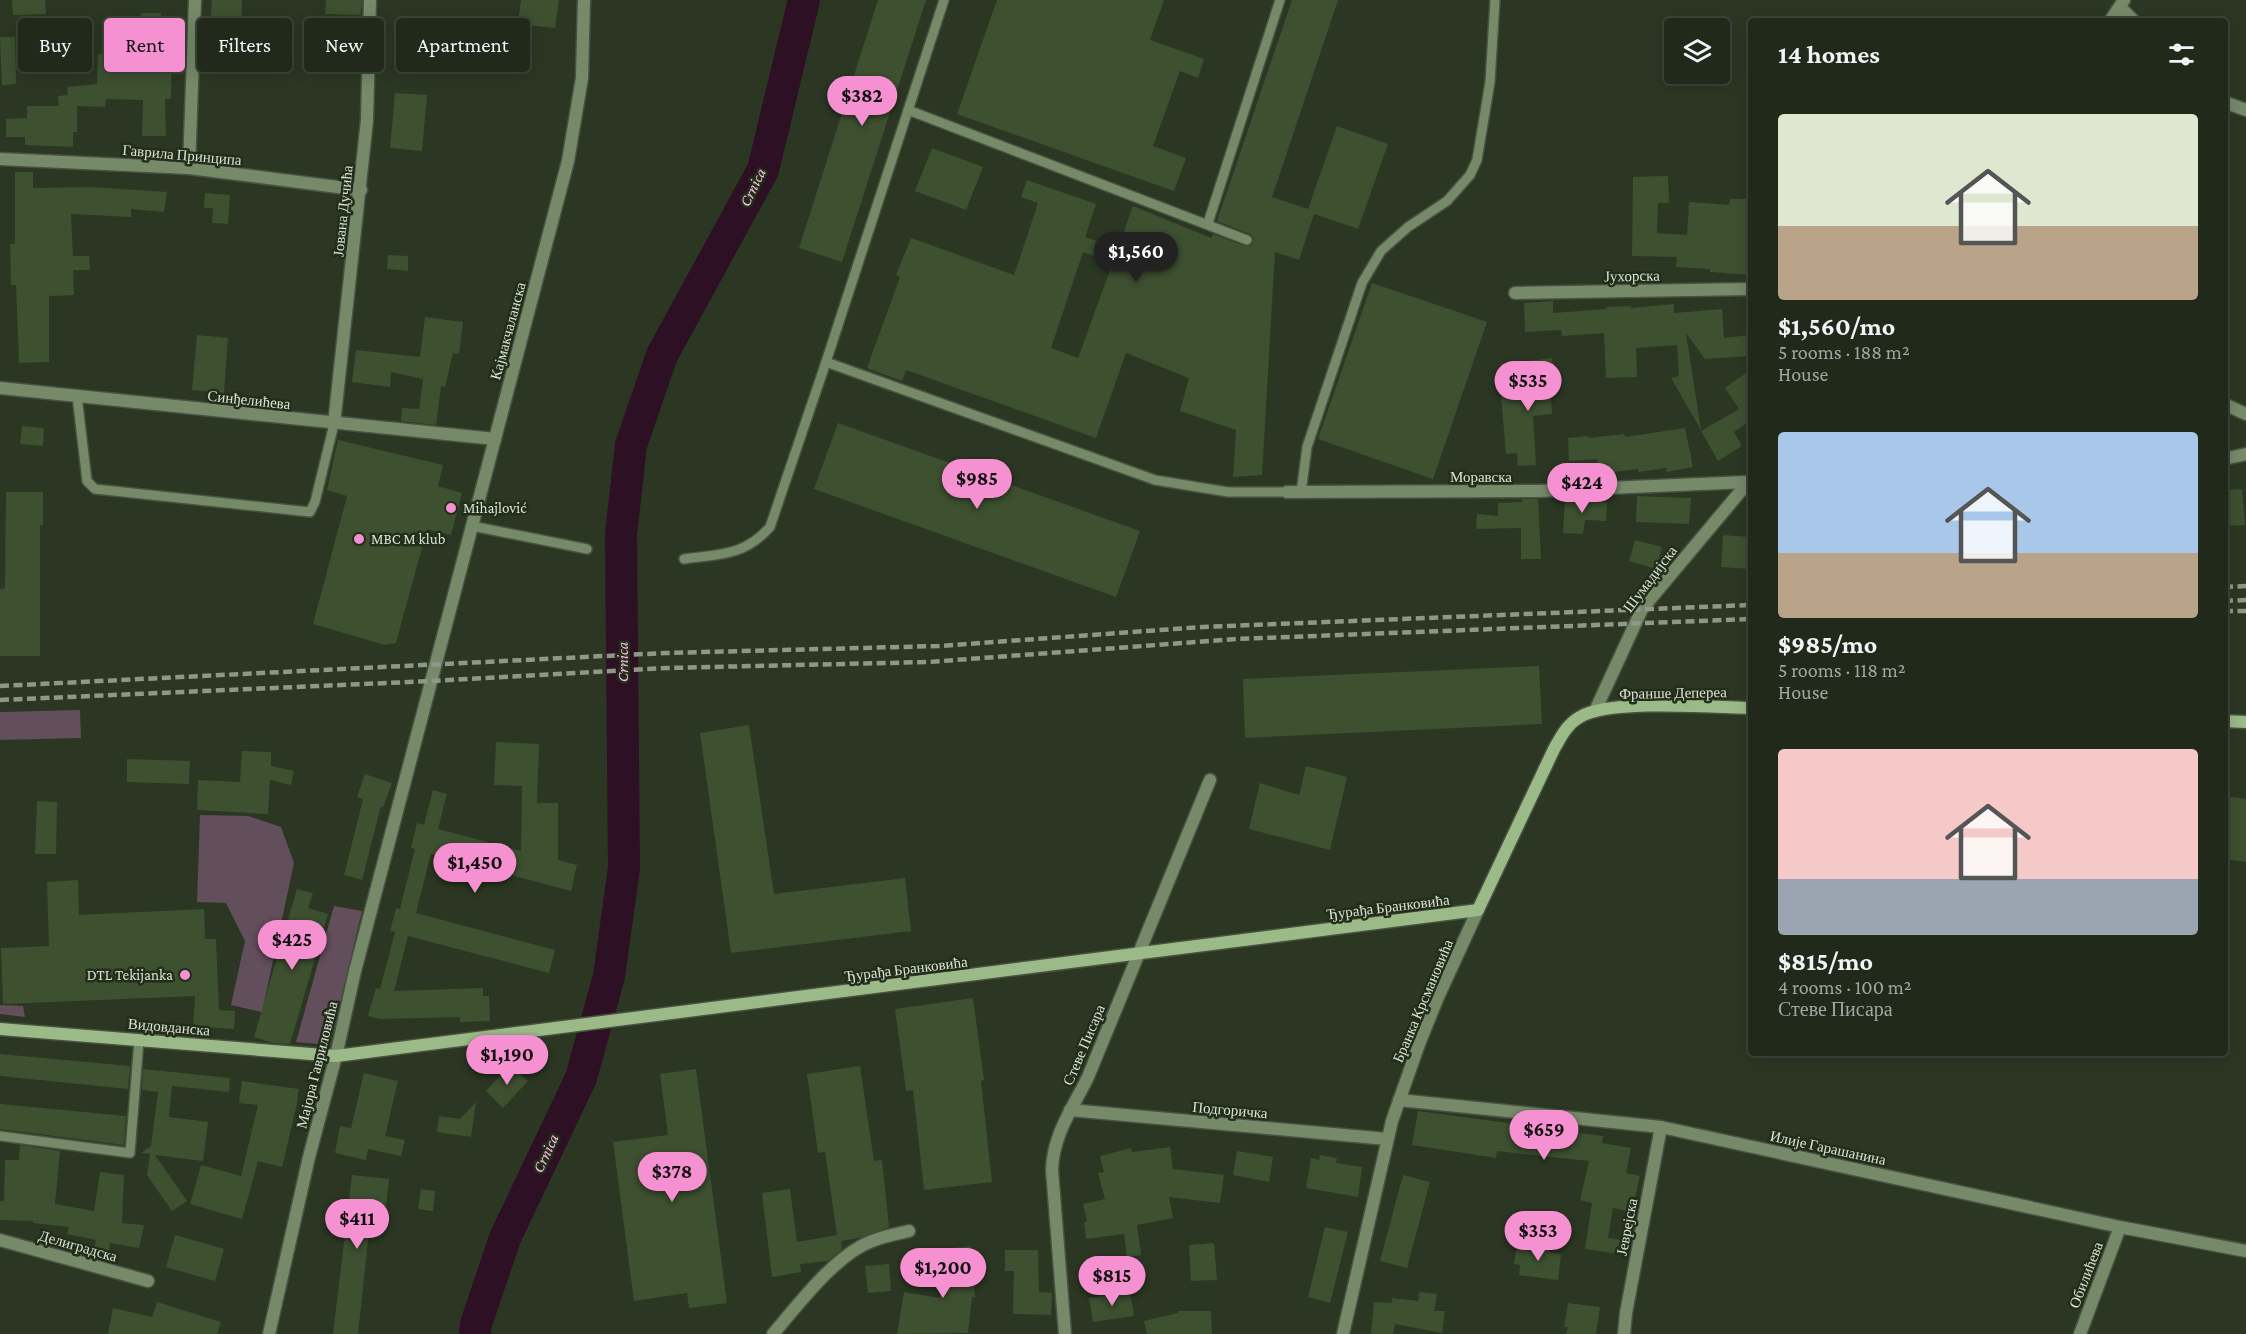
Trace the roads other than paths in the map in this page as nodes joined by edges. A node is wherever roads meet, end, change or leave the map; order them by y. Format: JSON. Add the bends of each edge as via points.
{"nodes":[{"id":1,"x":195,"y":0,"type":"edge"},
{"id":2,"x":370,"y":0,"type":"edge"},
{"id":3,"x":584,"y":0,"type":"edge"},
{"id":4,"x":944,"y":0,"type":"edge"},
{"id":5,"x":1280,"y":0,"type":"edge"},
{"id":6,"x":1495,"y":0,"type":"edge"},
{"id":7,"x":2122,"y":3,"type":"edge"},
{"id":8,"x":2112,"y":18,"type":"edge"},
{"id":9,"x":2132,"y":18,"type":"edge"},
{"id":10,"x":2228,"y":103,"type":"edge"},
{"id":11,"x":908,"y":110,"type":"junction"},
{"id":12,"x":2246,"y":110,"type":"edge"},
{"id":13,"x":0,"y":159,"type":"edge"},
{"id":14,"x":189,"y":168,"type":"junction"},
{"id":15,"x":361,"y":190,"type":"junction"},
{"id":16,"x":1208,"y":224,"type":"junction"},
{"id":17,"x":1247,"y":240,"type":"dead end"},
{"id":18,"x":1748,"y":289,"type":"edge"},
{"id":19,"x":1515,"y":293,"type":"dead end"},
{"id":20,"x":826,"y":362,"type":"junction"},
{"id":21,"x":0,"y":388,"type":"edge"},
{"id":22,"x":77,"y":396,"type":"junction"},
{"id":23,"x":2228,"y":406,"type":"edge"},
{"id":24,"x":2246,"y":414,"type":"edge"},
{"id":25,"x":334,"y":424,"type":"junction"},
{"id":26,"x":495,"y":440,"type":"junction"},
{"id":27,"x":2246,"y":454,"type":"edge"},
{"id":28,"x":2228,"y":458,"type":"edge"},
{"id":29,"x":1748,"y":481,"type":"edge"},
{"id":30,"x":1748,"y":482,"type":"edge"},
{"id":31,"x":1287,"y":492,"type":"joint"},
{"id":32,"x":1301,"y":493,"type":"junction"},
{"id":33,"x":472,"y":526,"type":"junction"},
{"id":34,"x":587,"y":549,"type":"dead end"},
{"id":35,"x":684,"y":559,"type":"dead end"},
{"id":36,"x":436,"y":666,"type":"joint"},
{"id":37,"x":1748,"y":708,"type":"edge"},
{"id":38,"x":1595,"y":711,"type":"junction"},
{"id":39,"x":2228,"y":721,"type":"edge"},
{"id":40,"x":2246,"y":722,"type":"edge"},
{"id":41,"x":1210,"y":780,"type":"dead end"},
{"id":42,"x":1478,"y":910,"type":"junction"},
{"id":43,"x":1138,"y":954,"type":"junction"},
{"id":44,"x":0,"y":1029,"type":"edge"},
{"id":45,"x":140,"y":1040,"type":"junction"},
{"id":46,"x":336,"y":1056,"type":"junction"},
{"id":47,"x":1399,"y":1100,"type":"junction"},
{"id":48,"x":1070,"y":1110,"type":"junction"},
{"id":49,"x":1661,"y":1127,"type":"junction"},
{"id":50,"x":0,"y":1136,"type":"edge"},
{"id":51,"x":1387,"y":1138,"type":"junction"},
{"id":52,"x":2120,"y":1227,"type":"junction"},
{"id":53,"x":909,"y":1231,"type":"dead end"},
{"id":54,"x":0,"y":1240,"type":"edge"},
{"id":55,"x":2246,"y":1251,"type":"edge"},
{"id":56,"x":148,"y":1281,"type":"dead end"},
{"id":57,"x":269,"y":1334,"type":"edge"},
{"id":58,"x":773,"y":1334,"type":"edge"},
{"id":59,"x":1065,"y":1334,"type":"edge"},
{"id":60,"x":1343,"y":1334,"type":"edge"},
{"id":61,"x":1624,"y":1334,"type":"edge"},
{"id":62,"x":2080,"y":1334,"type":"edge"}],
"edges":[{"from":1,"to":14,"type":"street"},
{"from":2,"to":15,"type":"street","name":"Јована Дучића"},
{"from":3,"to":26,"type":"street","name":"Кајмакчаланска","via":[[582,78],[568,161]]},
{"from":4,"to":11,"type":"lane"},
{"from":5,"to":16,"type":"lane"},
{"from":6,"to":32,"type":"lane","via":[[1490,82],[1477,160],[1470,175],[1447,201],[1381,251],[1362,283],[1307,447]]},
{"from":7,"to":8,"type":"street"},
{"from":7,"to":9,"type":"street"},
{"from":10,"to":12,"type":"street"},
{"from":11,"to":16,"type":"lane"},
{"from":11,"to":20,"type":"lane"},
{"from":13,"to":14,"type":"street","name":"Гаврила Принципа"},
{"from":14,"to":15,"type":"street","name":"Гаврила Принципа"},
{"from":15,"to":25,"type":"street","name":"Јована Дучића"},
{"from":16,"to":17,"type":"lane"},
{"from":18,"to":19,"type":"street","name":"Јухорска"},
{"from":20,"to":31,"type":"lane","via":[[1155,480],[1228,492]]},
{"from":20,"to":35,"type":"lane","via":[[770,527],[737,552]]},
{"from":21,"to":22,"type":"street","name":"Синђелићева"},
{"from":22,"to":25,"type":"street","name":"Синђелићева"},
{"from":22,"to":25,"type":"lane","via":[[87,482],[96,489],[131,493],[310,512]]},
{"from":23,"to":24,"type":"street"},
{"from":25,"to":26,"type":"street","name":"Синђелићева"},
{"from":26,"to":33,"type":"street","name":"Кајмакчаланска"},
{"from":27,"to":28,"type":"street"},
{"from":29,"to":32,"type":"street","name":"Моравска","via":[[1539,491]]},
{"from":30,"to":38,"type":"street","name":"Шумадијска","via":[[1642,609]]},
{"from":31,"to":32,"type":"street","name":"Моравска"},
{"from":33,"to":34,"type":"lane"},
{"from":33,"to":36,"type":"street","name":"Кајмакчаланска"},
{"from":36,"to":46,"type":"street","name":"Мајора Гавриловића"},
{"from":37,"to":38,"type":"main road","name":"Франше Депереа","via":[[1662,706]]},
{"from":38,"to":42,"type":"main road","name":"Бранка Крсмановића","via":[[1575,720],[1562,736]]},
{"from":39,"to":40,"type":"main road"},
{"from":41,"to":43,"type":"street","name":"Стеве Писара"},
{"from":42,"to":43,"type":"main road","name":"Ђурађа Бранковића"},
{"from":42,"to":47,"type":"street","name":"Бранка Крсмановића","via":[[1438,997]]},
{"from":43,"to":46,"type":"main road","name":"Ђурађа Бранковића"},
{"from":43,"to":48,"type":"street","name":"Стеве Писара","via":[[1088,1077]]},
{"from":44,"to":45,"type":"main road","name":"Видовданска"},
{"from":45,"to":46,"type":"main road","name":"Видовданска"},
{"from":45,"to":50,"type":"lane","via":[[130,1153]]},
{"from":46,"to":57,"type":"street","name":"Мајора Гавриловића"},
{"from":47,"to":49,"type":"street","name":"Илије Гарашанина"},
{"from":47,"to":51,"type":"street","name":"Бранка Крсмановића"},
{"from":48,"to":51,"type":"street","name":"Подгоричка"},
{"from":48,"to":59,"type":"street","name":"Стеве Писара","via":[[1057,1138],[1053,1161]]},
{"from":49,"to":52,"type":"street","name":"Илије Гарашанина"},
{"from":49,"to":61,"type":"street","name":"Јеврејска"},
{"from":51,"to":60,"type":"street","name":"Бранка Крсмановића"},
{"from":52,"to":55,"type":"street","name":"Илије Гарашанина"},
{"from":52,"to":62,"type":"street","name":"Обилићева"},
{"from":53,"to":58,"type":"street","via":[[856,1249],[817,1283]]},
{"from":54,"to":56,"type":"street","name":"Делиградска"}]}
